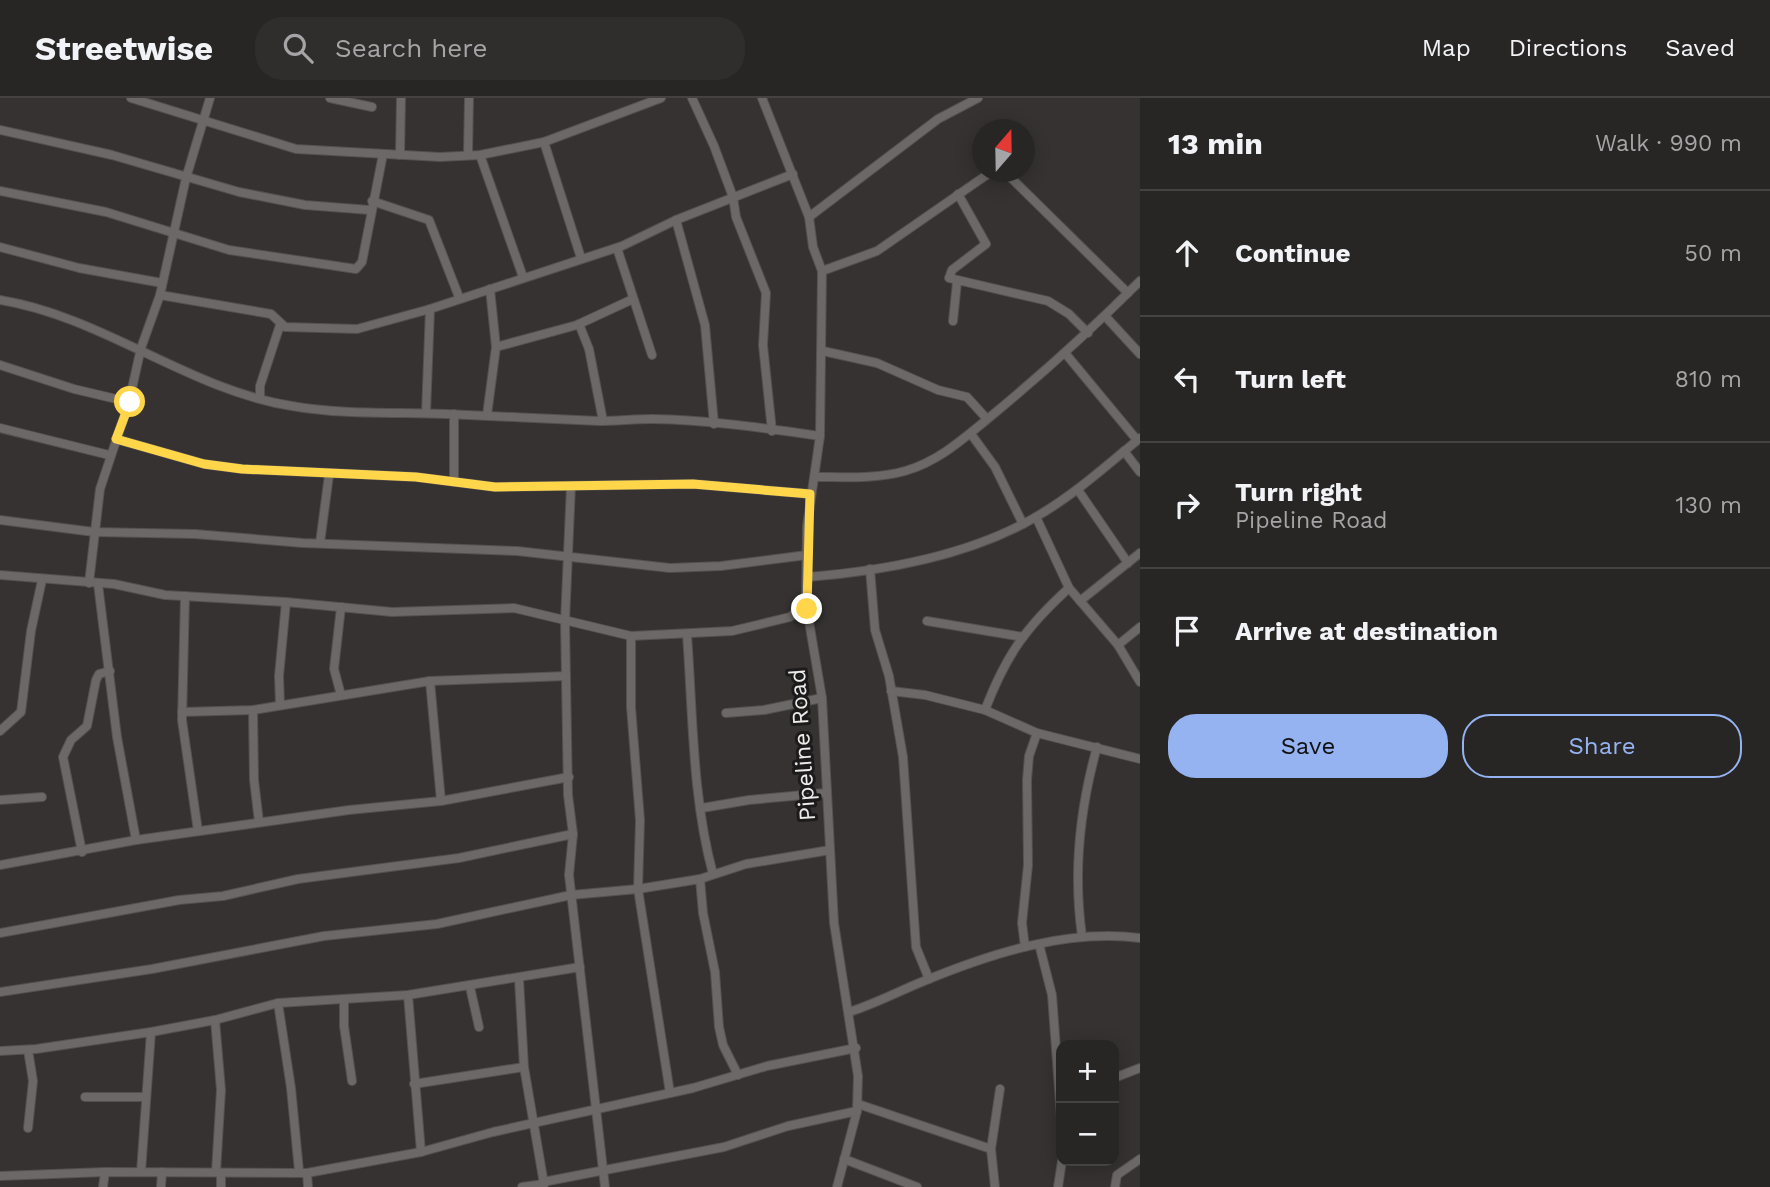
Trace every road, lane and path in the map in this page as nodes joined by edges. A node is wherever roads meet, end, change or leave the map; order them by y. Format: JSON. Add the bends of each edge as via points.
{"nodes":[{"id":1,"x":131,"y":98,"type":"edge"},
{"id":2,"x":210,"y":98,"type":"edge"},
{"id":3,"x":330,"y":98,"type":"edge"},
{"id":4,"x":401,"y":98,"type":"edge"},
{"id":5,"x":469,"y":98,"type":"edge"},
{"id":6,"x":661,"y":98,"type":"edge"},
{"id":7,"x":692,"y":98,"type":"edge"},
{"id":8,"x":762,"y":98,"type":"edge"},
{"id":9,"x":952,"y":98,"type":"edge"},
{"id":10,"x":978,"y":98,"type":"edge"},
{"id":11,"x":372,"y":107,"type":"dead end"},
{"id":12,"x":960,"y":108,"type":"junction"},
{"id":13,"x":204,"y":120,"type":"junction"},
{"id":14,"x":0,"y":130,"type":"edge"},
{"id":15,"x":544,"y":142,"type":"junction"},
{"id":16,"x":383,"y":154,"type":"junction"},
{"id":17,"x":468,"y":154,"type":"junction"},
{"id":18,"x":480,"y":155,"type":"junction"},
{"id":19,"x":400,"y":156,"type":"junction"},
{"id":20,"x":793,"y":174,"type":"junction"},
{"id":21,"x":186,"y":178,"type":"junction"},
{"id":22,"x":976,"y":182,"type":"edge"},
{"id":23,"x":1016,"y":182,"type":"edge"},
{"id":24,"x":0,"y":191,"type":"edge"},
{"id":25,"x":958,"y":194,"type":"junction"},
{"id":26,"x":733,"y":197,"type":"junction"},
{"id":27,"x":371,"y":205,"type":"junction"},
{"id":28,"x":809,"y":217,"type":"junction"},
{"id":29,"x":676,"y":220,"type":"junction"},
{"id":30,"x":175,"y":235,"type":"junction"},
{"id":31,"x":0,"y":247,"type":"edge"},
{"id":32,"x":617,"y":248,"type":"junction"},
{"id":33,"x":581,"y":258,"type":"junction"},
{"id":34,"x":822,"y":271,"type":"junction"},
{"id":35,"x":523,"y":277,"type":"junction"},
{"id":36,"x":1140,"y":281,"type":"edge"},
{"id":37,"x":957,"y":282,"type":"junction"},
{"id":38,"x":162,"y":284,"type":"junction"},
{"id":39,"x":490,"y":289,"type":"junction"},
{"id":40,"x":1128,"y":293,"type":"junction"},
{"id":41,"x":160,"y":295,"type":"junction"},
{"id":42,"x":459,"y":298,"type":"junction"},
{"id":43,"x":633,"y":299,"type":"junction"},
{"id":44,"x":0,"y":300,"type":"edge"},
{"id":45,"x":430,"y":309,"type":"junction"},
{"id":46,"x":1105,"y":316,"type":"junction"},
{"id":47,"x":953,"y":321,"type":"dead end"},
{"id":48,"x":579,"y":324,"type":"junction"},
{"id":49,"x":280,"y":325,"type":"junction"},
{"id":50,"x":1088,"y":333,"type":"junction"},
{"id":51,"x":496,"y":347,"type":"junction"},
{"id":52,"x":141,"y":348,"type":"junction"},
{"id":53,"x":823,"y":351,"type":"junction"},
{"id":54,"x":1065,"y":353,"type":"junction"},
{"id":55,"x":1140,"y":354,"type":"edge"},
{"id":56,"x":652,"y":355,"type":"dead end"},
{"id":57,"x":0,"y":365,"type":"edge"},
{"id":58,"x":260,"y":399,"type":"junction"},
{"id":59,"x":130,"y":402,"type":"junction"},
{"id":60,"x":426,"y":413,"type":"junction"},
{"id":61,"x":454,"y":414,"type":"junction"},
{"id":62,"x":487,"y":415,"type":"junction"},
{"id":63,"x":987,"y":419,"type":"junction"},
{"id":64,"x":603,"y":421,"type":"junction"},
{"id":65,"x":714,"y":424,"type":"junction"},
{"id":66,"x":0,"y":428,"type":"edge"},
{"id":67,"x":772,"y":431,"type":"junction"},
{"id":68,"x":971,"y":434,"type":"junction"},
{"id":69,"x":820,"y":436,"type":"junction"},
{"id":70,"x":116,"y":439,"type":"junction"},
{"id":71,"x":1138,"y":439,"type":"edge"},
{"id":72,"x":1124,"y":451,"type":"junction"},
{"id":73,"x":109,"y":455,"type":"junction"},
{"id":74,"x":1140,"y":472,"type":"edge"},
{"id":75,"x":330,"y":475,"type":"junction"},
{"id":76,"x":815,"y":477,"type":"junction"},
{"id":77,"x":454,"y":482,"type":"junction"},
{"id":78,"x":571,"y":486,"type":"junction"},
{"id":79,"x":1078,"y":490,"type":"junction"},
{"id":80,"x":810,"y":494,"type":"junction"},
{"id":81,"x":1036,"y":517,"type":"junction"},
{"id":82,"x":0,"y":520,"type":"edge"},
{"id":83,"x":1023,"y":524,"type":"junction"},
{"id":84,"x":94,"y":532,"type":"junction"},
{"id":85,"x":320,"y":543,"type":"junction"},
{"id":86,"x":1140,"y":553,"type":"edge"},
{"id":87,"x":570,"y":555,"type":"junction"},
{"id":88,"x":807,"y":555,"type":"junction"},
{"id":89,"x":1128,"y":563,"type":"junction"},
{"id":90,"x":870,"y":569,"type":"junction"},
{"id":91,"x":0,"y":575,"type":"edge"},
{"id":92,"x":808,"y":577,"type":"junction"},
{"id":93,"x":42,"y":580,"type":"junction"},
{"id":94,"x":93,"y":584,"type":"junction"},
{"id":95,"x":1069,"y":588,"type":"junction"},
{"id":96,"x":185,"y":596,"type":"junction"},
{"id":97,"x":1080,"y":601,"type":"junction"},
{"id":98,"x":286,"y":602,"type":"junction"},
{"id":99,"x":806,"y":604,"type":"junction"},
{"id":100,"x":341,"y":607,"type":"junction"},
{"id":101,"x":565,"y":621,"type":"junction"},
{"id":102,"x":928,"y":621,"type":"dead end"},
{"id":103,"x":1140,"y":627,"type":"edge"},
{"id":104,"x":687,"y":635,"type":"junction"},
{"id":105,"x":632,"y":636,"type":"junction"},
{"id":106,"x":1023,"y":637,"type":"junction"},
{"id":107,"x":1118,"y":645,"type":"junction"},
{"id":108,"x":110,"y":671,"type":"junction"},
{"id":109,"x":566,"y":677,"type":"junction"},
{"id":110,"x":430,"y":681,"type":"junction"},
{"id":111,"x":1140,"y":682,"type":"edge"},
{"id":112,"x":891,"y":691,"type":"junction"},
{"id":113,"x":341,"y":695,"type":"junction"},
{"id":114,"x":822,"y":698,"type":"junction"},
{"id":115,"x":280,"y":705,"type":"junction"},
{"id":116,"x":253,"y":710,"type":"junction"},
{"id":117,"x":985,"y":710,"type":"junction"},
{"id":118,"x":182,"y":712,"type":"junction"},
{"id":119,"x":726,"y":713,"type":"dead end"},
{"id":120,"x":0,"y":731,"type":"edge"},
{"id":121,"x":1037,"y":733,"type":"junction"},
{"id":122,"x":1097,"y":747,"type":"junction"},
{"id":123,"x":1140,"y":759,"type":"edge"},
{"id":124,"x":569,"y":777,"type":"junction"},
{"id":125,"x":825,"y":793,"type":"junction"},
{"id":126,"x":42,"y":797,"type":"dead end"},
{"id":127,"x":0,"y":800,"type":"edge"},
{"id":128,"x":441,"y":801,"type":"junction"},
{"id":129,"x":702,"y":808,"type":"junction"},
{"id":130,"x":259,"y":822,"type":"junction"},
{"id":131,"x":198,"y":831,"type":"junction"},
{"id":132,"x":573,"y":834,"type":"junction"},
{"id":133,"x":136,"y":840,"type":"junction"},
{"id":134,"x":830,"y":850,"type":"junction"},
{"id":135,"x":82,"y":852,"type":"junction"},
{"id":136,"x":0,"y":866,"type":"edge"},
{"id":137,"x":713,"y":874,"type":"junction"},
{"id":138,"x":700,"y":879,"type":"junction"},
{"id":139,"x":638,"y":889,"type":"junction"},
{"id":140,"x":571,"y":895,"type":"junction"},
{"id":141,"x":0,"y":933,"type":"edge"},
{"id":142,"x":1082,"y":936,"type":"junction"},
{"id":143,"x":1140,"y":938,"type":"edge"},
{"id":144,"x":1039,"y":944,"type":"junction"},
{"id":145,"x":1025,"y":947,"type":"junction"},
{"id":146,"x":580,"y":967,"type":"junction"},
{"id":147,"x":519,"y":979,"type":"junction"},
{"id":148,"x":929,"y":979,"type":"junction"},
{"id":149,"x":470,"y":987,"type":"junction"},
{"id":150,"x":0,"y":992,"type":"edge"},
{"id":151,"x":408,"y":995,"type":"junction"},
{"id":152,"x":344,"y":1001,"type":"junction"},
{"id":153,"x":278,"y":1003,"type":"junction"},
{"id":154,"x":849,"y":1012,"type":"junction"},
{"id":155,"x":215,"y":1020,"type":"junction"},
{"id":156,"x":479,"y":1027,"type":"dead end"},
{"id":157,"x":150,"y":1032,"type":"junction"},
{"id":158,"x":856,"y":1048,"type":"junction"},
{"id":159,"x":28,"y":1049,"type":"junction"},
{"id":160,"x":0,"y":1051,"type":"edge"},
{"id":161,"x":524,"y":1067,"type":"junction"},
{"id":162,"x":1140,"y":1068,"type":"edge"},
{"id":163,"x":738,"y":1075,"type":"junction"},
{"id":164,"x":1119,"y":1076,"type":"edge"},
{"id":165,"x":352,"y":1081,"type":"dead end"},
{"id":166,"x":414,"y":1084,"type":"junction"},
{"id":167,"x":999,"y":1089,"type":"dead end"},
{"id":168,"x":670,"y":1093,"type":"junction"},
{"id":169,"x":85,"y":1097,"type":"dead end"},
{"id":170,"x":145,"y":1097,"type":"junction"},
{"id":171,"x":1060,"y":1103,"type":"edge"},
{"id":172,"x":857,"y":1107,"type":"junction"},
{"id":173,"x":595,"y":1108,"type":"junction"},
{"id":174,"x":536,"y":1123,"type":"junction"},
{"id":175,"x":28,"y":1128,"type":"dead end"},
{"id":176,"x":991,"y":1149,"type":"junction"},
{"id":177,"x":421,"y":1152,"type":"junction"},
{"id":178,"x":844,"y":1159,"type":"junction"},
{"id":179,"x":1140,"y":1159,"type":"edge"},
{"id":180,"x":1061,"y":1166,"type":"edge"},
{"id":181,"x":601,"y":1168,"type":"junction"},
{"id":182,"x":105,"y":1172,"type":"junction"},
{"id":183,"x":141,"y":1172,"type":"junction"},
{"id":184,"x":162,"y":1172,"type":"junction"},
{"id":185,"x":219,"y":1172,"type":"junction"},
{"id":186,"x":303,"y":1172,"type":"junction"},
{"id":187,"x":0,"y":1175,"type":"edge"},
{"id":188,"x":46,"y":1175,"type":"junction"},
{"id":189,"x":543,"y":1184,"type":"edge"},
{"id":190,"x":44,"y":1187,"type":"edge"},
{"id":191,"x":103,"y":1187,"type":"edge"},
{"id":192,"x":161,"y":1187,"type":"edge"},
{"id":193,"x":221,"y":1187,"type":"edge"},
{"id":194,"x":308,"y":1187,"type":"edge"},
{"id":195,"x":522,"y":1187,"type":"edge"},
{"id":196,"x":605,"y":1187,"type":"edge"},
{"id":197,"x":837,"y":1187,"type":"edge"},
{"id":198,"x":917,"y":1187,"type":"edge"},
{"id":199,"x":995,"y":1187,"type":"edge"},
{"id":200,"x":1058,"y":1187,"type":"edge"},
{"id":201,"x":1115,"y":1187,"type":"edge"}],
"edges":[{"from":1,"to":13,"type":"street"},
{"from":2,"to":13,"type":"street"},
{"from":3,"to":11,"type":"street"},
{"from":4,"to":19,"type":"street"},
{"from":5,"to":17,"type":"street"},
{"from":6,"to":15,"type":"street"},
{"from":7,"to":26,"type":"street"},
{"from":8,"to":20,"type":"street","name":"Pipeline Road"},
{"from":9,"to":12,"type":"street"},
{"from":10,"to":12,"type":"street"},
{"from":12,"to":28,"type":"street"},
{"from":13,"to":16,"type":"street","via":[[296,149]]},
{"from":13,"to":21,"type":"street"},
{"from":14,"to":21,"type":"street","via":[[112,155]]},
{"from":15,"to":18,"type":"street"},
{"from":15,"to":33,"type":"street"},
{"from":16,"to":19,"type":"street"},
{"from":16,"to":27,"type":"street"},
{"from":17,"to":18,"type":"street"},
{"from":17,"to":19,"type":"street"},
{"from":18,"to":35,"type":"street"},
{"from":20,"to":26,"type":"street"},
{"from":20,"to":28,"type":"street","name":"Pipeline Road"},
{"from":21,"to":27,"type":"street","via":[[296,204]]},
{"from":21,"to":30,"type":"street"},
{"from":22,"to":25,"type":"street"},
{"from":23,"to":40,"type":"street"},
{"from":24,"to":30,"type":"street","via":[[106,212]]},
{"from":25,"to":34,"type":"street","via":[[877,251]]},
{"from":25,"to":37,"type":"street","via":[[986,244],[948,274]]},
{"from":26,"to":29,"type":"street"},
{"from":26,"to":67,"type":"street","via":[[767,302],[763,345]]},
{"from":27,"to":30,"type":"street","via":[[362,262],[356,270],[229,250]]},
{"from":27,"to":42,"type":"street","via":[[429,220]]},
{"from":28,"to":34,"type":"street","name":"Pipeline Road"},
{"from":29,"to":32,"type":"street"},
{"from":29,"to":65,"type":"street","via":[[705,325]]},
{"from":30,"to":38,"type":"street"},
{"from":31,"to":38,"type":"street"},
{"from":32,"to":33,"type":"street"},
{"from":32,"to":43,"type":"street"},
{"from":33,"to":35,"type":"street"},
{"from":34,"to":53,"type":"street","name":"Pipeline Road"},
{"from":35,"to":39,"type":"street"},
{"from":36,"to":40,"type":"street"},
{"from":37,"to":47,"type":"street"},
{"from":37,"to":50,"type":"street","via":[[1048,301]]},
{"from":38,"to":41,"type":"street"},
{"from":39,"to":42,"type":"street"},
{"from":39,"to":51,"type":"street"},
{"from":40,"to":46,"type":"street"},
{"from":41,"to":49,"type":"street","via":[[271,314]]},
{"from":41,"to":52,"type":"street"},
{"from":42,"to":45,"type":"street"},
{"from":43,"to":48,"type":"street"},
{"from":43,"to":56,"type":"street"},
{"from":44,"to":52,"type":"street","via":[[51,312]]},
{"from":45,"to":49,"type":"street","via":[[345,330]]},
{"from":45,"to":60,"type":"street"},
{"from":46,"to":50,"type":"street"},
{"from":46,"to":55,"type":"street"},
{"from":48,"to":51,"type":"street"},
{"from":48,"to":64,"type":"street","via":[[589,349]]},
{"from":49,"to":58,"type":"street"},
{"from":50,"to":54,"type":"street"},
{"from":51,"to":62,"type":"street"},
{"from":52,"to":58,"type":"street","via":[[194,376]]},
{"from":52,"to":59,"type":"street"},
{"from":53,"to":63,"type":"street","via":[[877,363],[938,390],[967,397]]},
{"from":53,"to":69,"type":"street","name":"Pipeline Road"},
{"from":54,"to":63,"type":"street"},
{"from":54,"to":71,"type":"street"},
{"from":57,"to":59,"type":"street"},
{"from":58,"to":60,"type":"street","via":[[293,407]]},
{"from":59,"to":70,"type":"street"},
{"from":60,"to":61,"type":"street"},
{"from":61,"to":62,"type":"street"},
{"from":61,"to":77,"type":"street"},
{"from":62,"to":64,"type":"street"},
{"from":63,"to":68,"type":"street"},
{"from":64,"to":65,"type":"street"},
{"from":65,"to":67,"type":"street"},
{"from":66,"to":73,"type":"street"},
{"from":67,"to":69,"type":"street"},
{"from":68,"to":76,"type":"street","via":[[935,459],[904,471]]},
{"from":68,"to":83,"type":"street","via":[[995,467]]},
{"from":69,"to":76,"type":"street","name":"Pipeline Road"},
{"from":70,"to":73,"type":"street"},
{"from":70,"to":75,"type":"street","via":[[204,464]]},
{"from":71,"to":72,"type":"street"},
{"from":72,"to":74,"type":"street"},
{"from":72,"to":79,"type":"street"},
{"from":73,"to":84,"type":"street"},
{"from":75,"to":77,"type":"street"},
{"from":75,"to":85,"type":"street"},
{"from":76,"to":80,"type":"street","name":"Pipeline Road"},
{"from":77,"to":78,"type":"street","via":[[495,487]]},
{"from":78,"to":80,"type":"street","via":[[693,484]]},
{"from":78,"to":87,"type":"street"},
{"from":79,"to":81,"type":"street"},
{"from":79,"to":89,"type":"street"},
{"from":80,"to":88,"type":"street","name":"Pipeline Road"},
{"from":81,"to":83,"type":"street"},
{"from":81,"to":95,"type":"street"},
{"from":82,"to":84,"type":"street"},
{"from":83,"to":90,"type":"street","via":[[950,551]]},
{"from":84,"to":85,"type":"street"},
{"from":84,"to":94,"type":"street"},
{"from":85,"to":87,"type":"street"},
{"from":86,"to":89,"type":"street"},
{"from":87,"to":88,"type":"street","via":[[670,568]]},
{"from":87,"to":101,"type":"street"},
{"from":88,"to":92,"type":"street","name":"Pipeline Road"},
{"from":89,"to":97,"type":"street"},
{"from":90,"to":92,"type":"street"},
{"from":90,"to":112,"type":"street","via":[[875,630]]},
{"from":91,"to":93,"type":"street"},
{"from":92,"to":99,"type":"street","name":"Pipeline Road"},
{"from":93,"to":94,"type":"street"},
{"from":93,"to":120,"type":"street","via":[[21,712]]},
{"from":94,"to":96,"type":"street"},
{"from":94,"to":108,"type":"street"},
{"from":95,"to":97,"type":"street"},
{"from":95,"to":106,"type":"street","via":[[1035,619]]},
{"from":96,"to":98,"type":"street"},
{"from":96,"to":118,"type":"street"},
{"from":97,"to":107,"type":"street"},
{"from":98,"to":100,"type":"street"},
{"from":98,"to":115,"type":"street"},
{"from":99,"to":104,"type":"street","via":[[790,617],[732,631]]},
{"from":99,"to":114,"type":"street","name":"Pipeline Road"},
{"from":100,"to":101,"type":"street","via":[[410,613],[514,608]]},
{"from":100,"to":113,"type":"street","via":[[334,669]]},
{"from":101,"to":105,"type":"street"},
{"from":101,"to":109,"type":"street"},
{"from":102,"to":106,"type":"street"},
{"from":103,"to":107,"type":"street"},
{"from":104,"to":105,"type":"street"},
{"from":104,"to":129,"type":"street"},
{"from":105,"to":139,"type":"street","via":[[631,707],[640,820]]},
{"from":106,"to":117,"type":"street","via":[[1002,667]]},
{"from":107,"to":111,"type":"street"},
{"from":108,"to":133,"type":"street"},
{"from":108,"to":135,"type":"street","via":[[99,674],[87,726],[71,740],[63,757]]},
{"from":109,"to":110,"type":"street"},
{"from":109,"to":124,"type":"street"},
{"from":110,"to":113,"type":"street"},
{"from":110,"to":128,"type":"street"},
{"from":112,"to":117,"type":"street"},
{"from":112,"to":148,"type":"street","via":[[903,757],[916,947]]},
{"from":113,"to":115,"type":"street"},
{"from":114,"to":119,"type":"street"},
{"from":114,"to":125,"type":"street","name":"Pipeline Road"},
{"from":115,"to":116,"type":"street"},
{"from":116,"to":118,"type":"street"},
{"from":116,"to":130,"type":"street"},
{"from":117,"to":121,"type":"street"},
{"from":118,"to":131,"type":"street"},
{"from":121,"to":122,"type":"street"},
{"from":121,"to":145,"type":"street","via":[[1027,780]]},
{"from":122,"to":123,"type":"street"},
{"from":122,"to":142,"type":"street","via":[[1082,823]]},
{"from":124,"to":128,"type":"street"},
{"from":124,"to":132,"type":"street"},
{"from":125,"to":129,"type":"street"},
{"from":125,"to":134,"type":"street","name":"Pipeline Road"},
{"from":126,"to":127,"type":"street"},
{"from":128,"to":130,"type":"street"},
{"from":129,"to":137,"type":"street"},
{"from":130,"to":131,"type":"street"},
{"from":131,"to":133,"type":"street"},
{"from":132,"to":140,"type":"street"},
{"from":132,"to":141,"type":"street","via":[[459,858],[298,879]]},
{"from":133,"to":135,"type":"street"},
{"from":134,"to":137,"type":"street"},
{"from":134,"to":154,"type":"street","name":"Pipeline Road","via":[[834,923]]},
{"from":135,"to":136,"type":"street"},
{"from":137,"to":138,"type":"street"},
{"from":138,"to":139,"type":"street"},
{"from":138,"to":163,"type":"street","via":[[719,1027]]},
{"from":139,"to":140,"type":"street"},
{"from":139,"to":168,"type":"street"},
{"from":140,"to":146,"type":"street"},
{"from":140,"to":150,"type":"street","via":[[437,924],[324,936]]},
{"from":142,"to":143,"type":"street"},
{"from":142,"to":144,"type":"street"},
{"from":144,"to":145,"type":"street"},
{"from":144,"to":171,"type":"street","via":[[1052,995]]},
{"from":145,"to":148,"type":"street"},
{"from":146,"to":147,"type":"street"},
{"from":146,"to":173,"type":"street"},
{"from":147,"to":149,"type":"street"},
{"from":147,"to":161,"type":"street"},
{"from":148,"to":154,"type":"street"},
{"from":149,"to":151,"type":"street"},
{"from":149,"to":156,"type":"street"},
{"from":151,"to":152,"type":"street"},
{"from":151,"to":166,"type":"street"},
{"from":152,"to":153,"type":"street"},
{"from":152,"to":165,"type":"street"},
{"from":153,"to":155,"type":"street"},
{"from":153,"to":186,"type":"street"},
{"from":154,"to":158,"type":"street","name":"Pipeline Road"},
{"from":155,"to":157,"type":"street"},
{"from":155,"to":185,"type":"street","via":[[221,1090]]},
{"from":157,"to":159,"type":"street"},
{"from":157,"to":170,"type":"street"},
{"from":158,"to":163,"type":"street"},
{"from":158,"to":172,"type":"street","name":"Pipeline Road"},
{"from":159,"to":160,"type":"street"},
{"from":159,"to":175,"type":"street","via":[[33,1081]]},
{"from":161,"to":166,"type":"street"},
{"from":161,"to":174,"type":"street"},
{"from":162,"to":164,"type":"street"},
{"from":163,"to":168,"type":"street"},
{"from":166,"to":177,"type":"street"},
{"from":167,"to":176,"type":"street"},
{"from":168,"to":173,"type":"street"},
{"from":169,"to":170,"type":"street"},
{"from":170,"to":183,"type":"street"},
{"from":172,"to":176,"type":"street"},
{"from":172,"to":178,"type":"street","name":"Pipeline Road"},
{"from":172,"to":181,"type":"street","via":[[724,1147]]},
{"from":173,"to":174,"type":"street"},
{"from":173,"to":181,"type":"street"},
{"from":174,"to":177,"type":"street"},
{"from":174,"to":189,"type":"street"},
{"from":176,"to":199,"type":"street"},
{"from":177,"to":186,"type":"street"},
{"from":178,"to":197,"type":"street","name":"Pipeline Road"},
{"from":178,"to":198,"type":"street"},
{"from":179,"to":201,"type":"street","via":[[1117,1175]]},
{"from":180,"to":200,"type":"street"},
{"from":181,"to":189,"type":"street"},
{"from":181,"to":196,"type":"street"},
{"from":182,"to":183,"type":"street"},
{"from":182,"to":188,"type":"street"},
{"from":182,"to":191,"type":"street"},
{"from":183,"to":184,"type":"street"},
{"from":184,"to":185,"type":"street"},
{"from":184,"to":192,"type":"street"},
{"from":185,"to":186,"type":"street"},
{"from":185,"to":193,"type":"street"},
{"from":186,"to":194,"type":"street"},
{"from":187,"to":188,"type":"street"},
{"from":188,"to":190,"type":"street"},
{"from":189,"to":195,"type":"street"}]}
